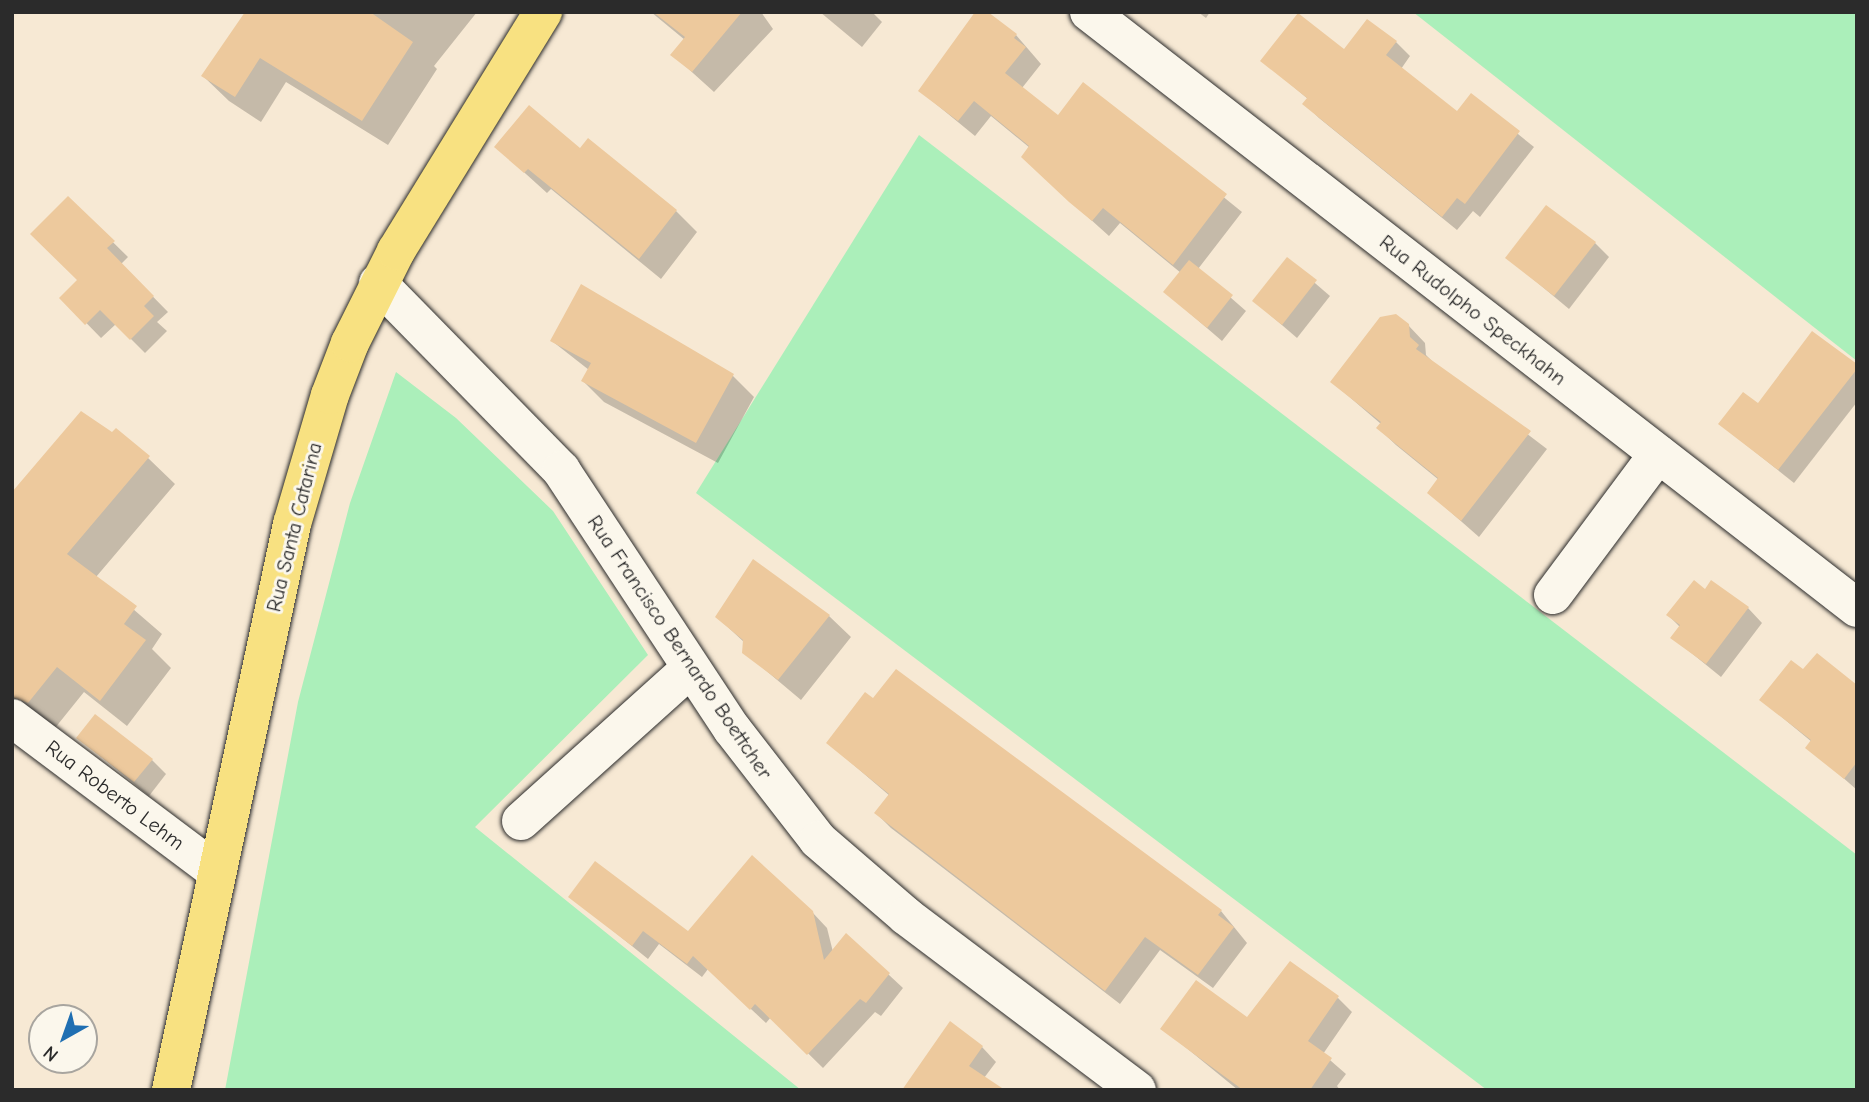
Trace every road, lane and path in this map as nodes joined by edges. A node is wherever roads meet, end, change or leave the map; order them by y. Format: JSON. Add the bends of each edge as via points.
{"nodes":[{"id":1,"x":543,"y":12,"type":"edge"},
{"id":2,"x":1089,"y":12,"type":"edge"},
{"id":3,"x":378,"y":283,"type":"junction"},
{"id":4,"x":1658,"y":454,"type":"junction"},
{"id":5,"x":1553,"y":595,"type":"dead end"},
{"id":6,"x":1857,"y":608,"type":"edge"},
{"id":7,"x":690,"y":669,"type":"junction"},
{"id":8,"x":12,"y":718,"type":"edge"},
{"id":9,"x":521,"y":821,"type":"dead end"},
{"id":10,"x":217,"y":872,"type":"junction"},
{"id":11,"x":171,"y":1090,"type":"edge"},
{"id":12,"x":1137,"y":1090,"type":"edge"}],
"edges":[{"from":1,"to":3,"type":"main road","name":"Rua Santa Catarina"},
{"from":2,"to":4,"type":"street","name":"Rua Rudolpho Speckhahn"},
{"from":3,"to":7,"type":"street","name":"Rua Francisco Bernardo Boettcher","via":[[561,470]]},
{"from":3,"to":10,"type":"main road","name":"Rua Santa Catarina","via":[[350,343],[310,458]]},
{"from":4,"to":5,"type":"street"},
{"from":4,"to":6,"type":"street","name":"Rua Rudolpho Speckhahn"},
{"from":7,"to":9,"type":"street"},
{"from":7,"to":12,"type":"street","name":"Rua Francisco Bernardo Boettcher","via":[[780,796],[818,840],[905,916]]},
{"from":8,"to":10,"type":"street","name":"Rua Roberto Lehm"},
{"from":10,"to":11,"type":"main road","name":"Rua Santa Catarina"}]}
